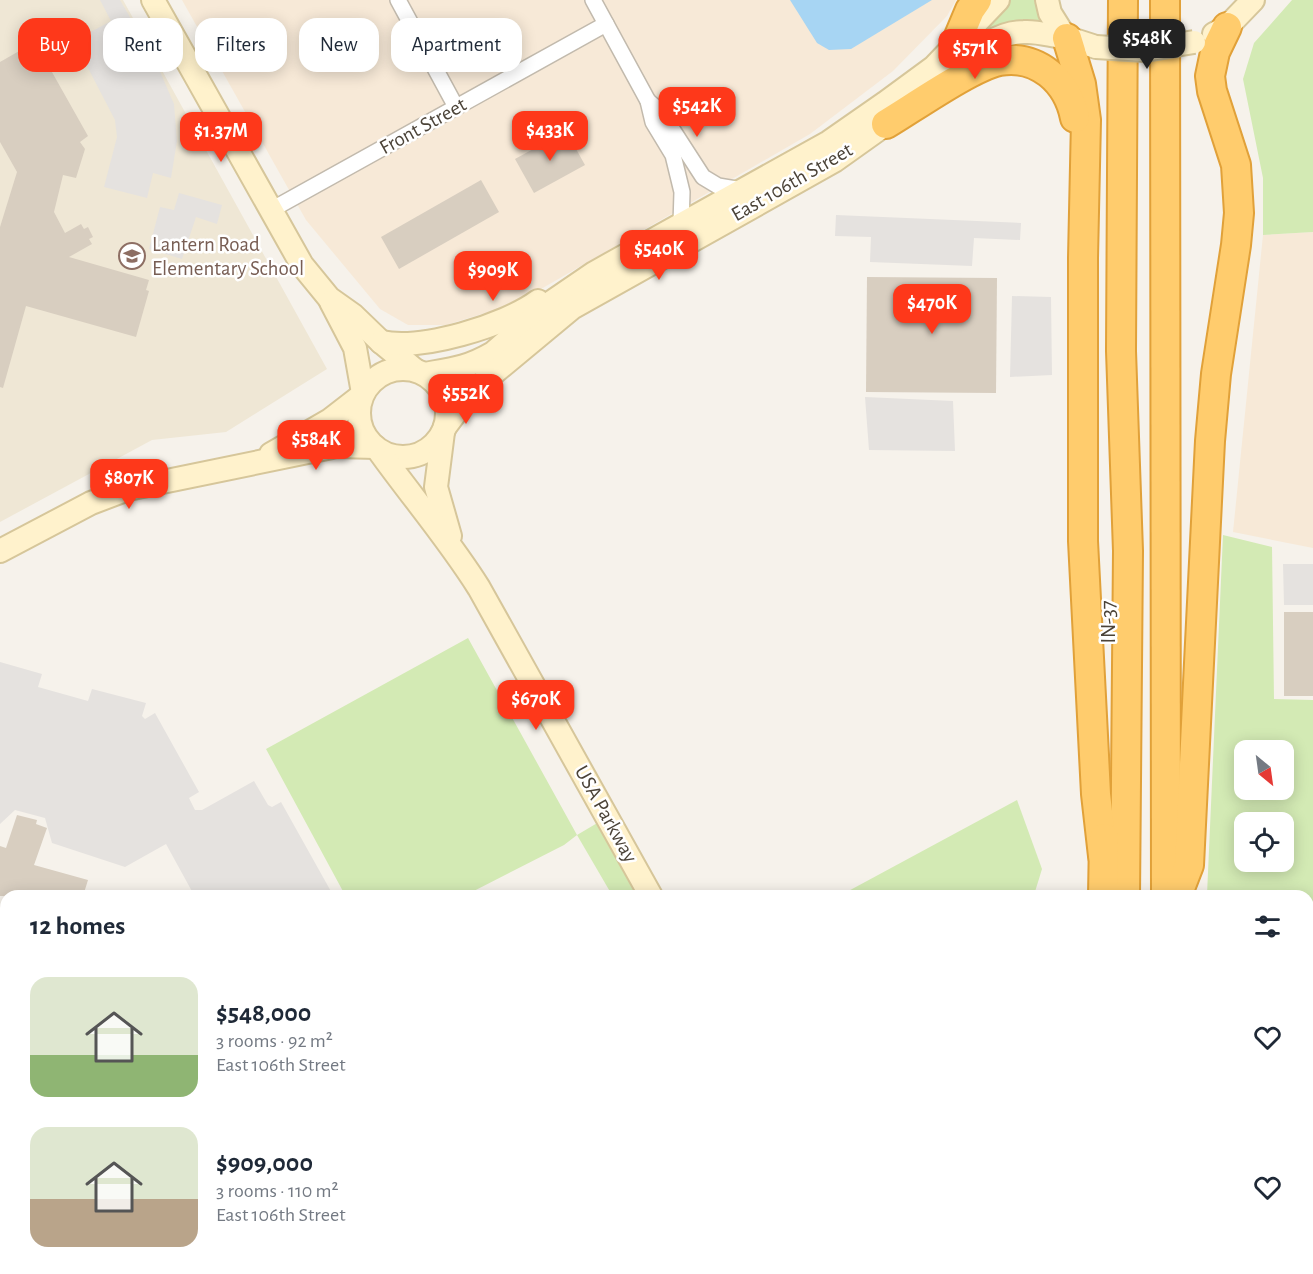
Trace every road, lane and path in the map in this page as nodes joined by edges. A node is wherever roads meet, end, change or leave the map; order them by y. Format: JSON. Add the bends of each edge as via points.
{"nodes":[{"id":1,"x":153,"y":0,"type":"edge"},
{"id":2,"x":398,"y":0,"type":"edge"},
{"id":3,"x":593,"y":0,"type":"edge"},
{"id":4,"x":977,"y":0,"type":"edge"},
{"id":5,"x":998,"y":0,"type":"edge"},
{"id":6,"x":1047,"y":0,"type":"edge"},
{"id":7,"x":1124,"y":0,"type":"edge"},
{"id":8,"x":1165,"y":0,"type":"edge"},
{"id":9,"x":1238,"y":0,"type":"edge"},
{"id":10,"x":1253,"y":0,"type":"edge"},
{"id":11,"x":606,"y":24,"type":"junction"},
{"id":12,"x":1229,"y":25,"type":"junction"},
{"id":13,"x":1066,"y":38,"type":"junction"},
{"id":14,"x":954,"y":48,"type":"junction"},
{"id":15,"x":648,"y":101,"type":"junction"},
{"id":16,"x":456,"y":107,"type":"junction"},
{"id":17,"x":886,"y":124,"type":"junction"},
{"id":18,"x":742,"y":190,"type":"junction"},
{"id":19,"x":270,"y":210,"type":"junction"},
{"id":20,"x":681,"y":224,"type":"junction"},
{"id":21,"x":1083,"y":258,"type":"junction"},
{"id":22,"x":594,"y":273,"type":"junction"},
{"id":23,"x":328,"y":298,"type":"junction"},
{"id":24,"x":381,"y":342,"type":"junction"},
{"id":25,"x":1121,"y":351,"type":"junction"},
{"id":26,"x":419,"y":372,"type":"junction"},
{"id":27,"x":362,"y":395,"type":"junction"},
{"id":28,"x":444,"y":429,"type":"junction"},
{"id":29,"x":377,"y":449,"type":"junction"},
{"id":30,"x":254,"y":464,"type":"junction"},
{"id":31,"x":453,"y":546,"type":"junction"},
{"id":32,"x":0,"y":551,"type":"edge"},
{"id":33,"x":1103,"y":856,"type":"junction"},
{"id":34,"x":648,"y":890,"type":"edge"},
{"id":35,"x":1103,"y":890,"type":"edge"},
{"id":36,"x":1125,"y":890,"type":"edge"},
{"id":37,"x":1166,"y":890,"type":"edge"},
{"id":38,"x":1179,"y":890,"type":"edge"}],
"edges":[{"from":1,"to":19,"type":"main road"},
{"from":2,"to":16,"type":"street"},
{"from":3,"to":11,"type":"street"},
{"from":4,"to":14,"type":"highway"},
{"from":5,"to":14,"type":"main road","name":"East 106th Street"},
{"from":6,"to":13,"type":"main road","via":[[1050,13]]},
{"from":7,"to":25,"type":"highway"},
{"from":8,"to":37,"type":"highway"},
{"from":9,"to":12,"type":"main road"},
{"from":10,"to":12,"type":"main road"},
{"from":11,"to":15,"type":"street"},
{"from":11,"to":16,"type":"street","name":"Front Street"},
{"from":12,"to":13,"type":"main road","name":"East 106th Street","bridge":true,"via":[[1194,42],[1145,50],[1096,47]]},
{"from":12,"to":38,"type":"highway","via":[[1215,52],[1210,76],[1236,165],[1239,221],[1209,441],[1189,865]]},
{"from":13,"to":17,"type":"main road","name":"East 106th Street","via":[[1024,32],[998,37]]},
{"from":13,"to":21,"type":"highway","via":[[1081,84],[1086,120]]},
{"from":14,"to":18,"type":"main road","name":"East 106th Street","via":[[934,67],[829,142]]},
{"from":15,"to":18,"type":"street","via":[[661,112],[703,177],[718,186]]},
{"from":15,"to":20,"type":"street","via":[[653,122],[673,155],[682,192]]},
{"from":16,"to":19,"type":"street","name":"Front Street"},
{"from":17,"to":21,"type":"highway","via":[[998,62],[1027,62],[1050,73],[1066,92],[1076,121]]},
{"from":17,"to":28,"type":"main road","name":"East 106th Street","via":[[834,161],[572,308],[472,391]]},
{"from":18,"to":20,"type":"main road","name":"East 106th Street"},
{"from":19,"to":23,"type":"main road","via":[[302,265]]},
{"from":20,"to":22,"type":"main road","name":"East 106th Street"},
{"from":21,"to":33,"type":"highway","via":[[1083,541],[1096,794]]},
{"from":22,"to":24,"type":"main road","via":[[569,278],[529,307],[484,327],[406,345]]},
{"from":22,"to":26,"type":"main road","name":"East 106th Street","via":[[553,301],[493,353],[468,366]]},
{"from":23,"to":24,"type":"main road"},
{"from":23,"to":27,"type":"main road","via":[[355,348]]},
{"from":24,"to":26,"type":"main road"},
{"from":25,"to":33,"type":"highway","name":"IN-37","via":[[1106,413],[1108,704]]},
{"from":25,"to":36,"type":"highway","via":[[1128,551]]},
{"from":26,"to":27,"type":"main road","via":[[400,368],[385,372]]},
{"from":26,"to":28,"type":"main road","via":[[436,383],[444,397]]},
{"from":27,"to":29,"type":"main road","via":[[359,420],[364,435]]},
{"from":27,"to":30,"type":"main road","via":[[330,420]]},
{"from":28,"to":29,"type":"main road","via":[[429,449],[416,455],[401,457]]},
{"from":28,"to":31,"type":"main road","name":"USA Parkway","via":[[436,487]]},
{"from":29,"to":30,"type":"main road","via":[[337,446]]},
{"from":29,"to":31,"type":"main road","name":"USA Parkway"},
{"from":30,"to":32,"type":"main road","via":[[164,480],[108,495]]},
{"from":31,"to":34,"type":"main road","name":"USA Parkway"},
{"from":33,"to":35,"type":"highway","name":"IN-37"}]}
